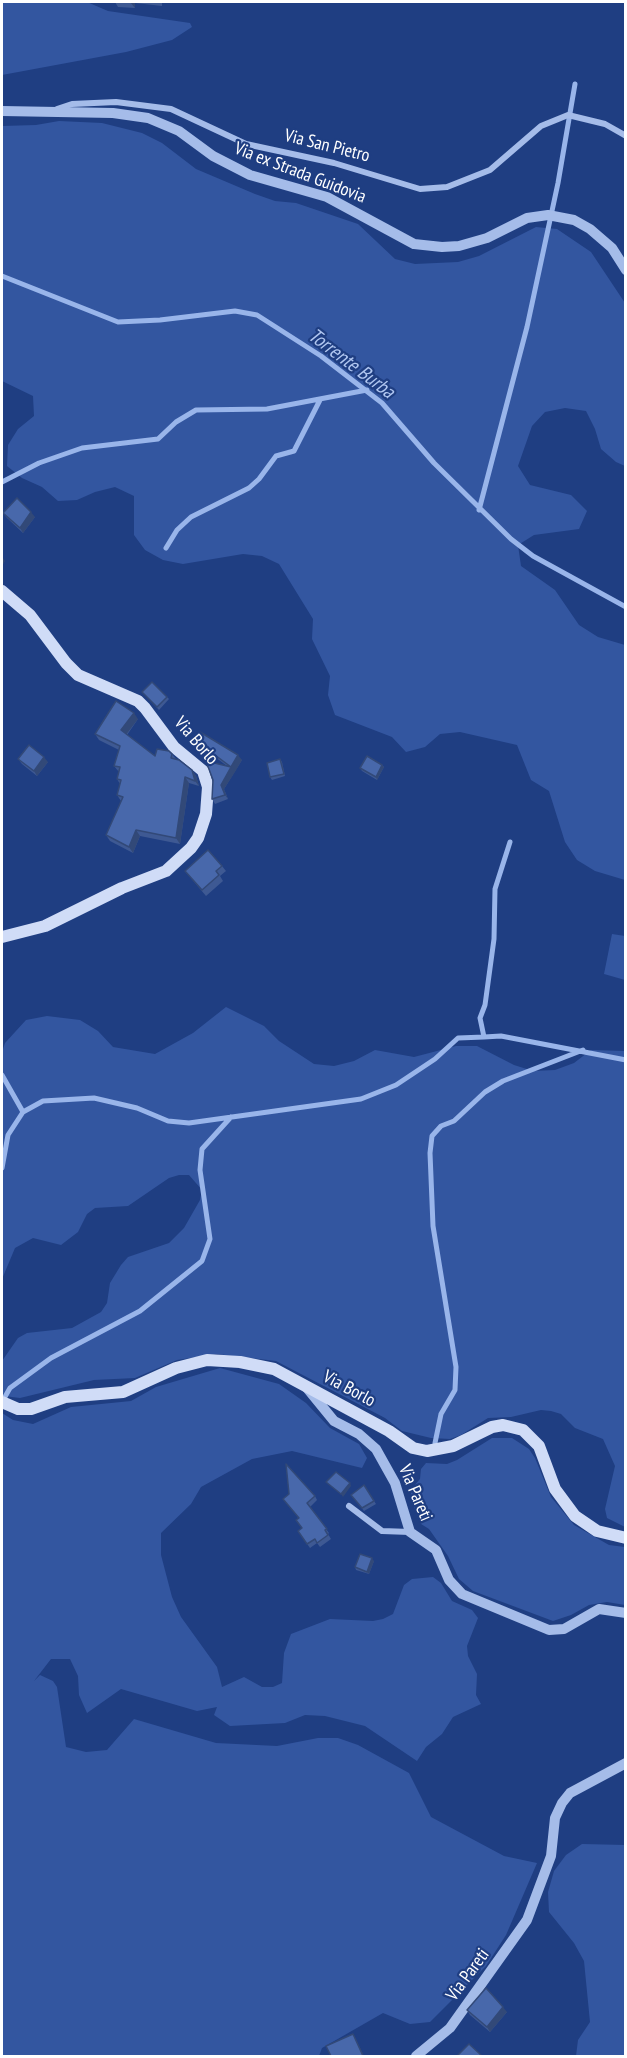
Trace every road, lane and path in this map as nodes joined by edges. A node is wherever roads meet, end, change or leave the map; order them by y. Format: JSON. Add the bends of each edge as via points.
{"nodes":[{"id":1,"x":2,"y":111,"type":"edge"},
{"id":2,"x":47,"y":112,"type":"junction"},
{"id":3,"x":626,"y":136,"type":"edge"},
{"id":4,"x":626,"y":270,"type":"edge"},
{"id":5,"x":2,"y":591,"type":"edge"},
{"id":6,"x":2,"y":937,"type":"edge"},
{"id":7,"x":307,"y":1388,"type":"junction"},
{"id":8,"x":2,"y":1402,"type":"edge"},
{"id":9,"x":349,"y":1506,"type":"dead end"},
{"id":10,"x":410,"y":1532,"type":"junction"},
{"id":11,"x":626,"y":1538,"type":"edge"},
{"id":12,"x":626,"y":1613,"type":"edge"},
{"id":13,"x":626,"y":1763,"type":"edge"},
{"id":14,"x":416,"y":2056,"type":"edge"}],
"edges":[{"from":1,"to":2,"type":"street","name":"Via San Pietro"},
{"from":2,"to":3,"type":"street","name":"Via San Pietro","via":[[72,104],[116,102],[171,110],[246,144],[334,163],[420,189],[447,187],[490,170],[541,126],[568,115],[605,124]]},
{"from":2,"to":4,"type":"street","name":"Via ex Strada Guidovia","via":[[148,118],[179,131],[213,156],[250,175],[327,197],[414,244],[459,246],[487,238],[527,218],[548,215],[574,220],[612,248]]},
{"from":5,"to":6,"type":"main road","name":"Via Borlo","via":[[30,615],[78,675],[138,701],[174,747],[203,771],[208,787],[206,814],[198,838],[166,871],[45,926]]},
{"from":7,"to":8,"type":"main road","name":"Via Borlo","via":[[273,1369],[207,1360],[176,1368],[123,1392],[65,1397],[31,1409],[18,1409]]},
{"from":7,"to":10,"type":"street","name":"Via Pareti","via":[[334,1421],[359,1434],[376,1449],[395,1483]]},
{"from":7,"to":11,"type":"main road","name":"Via Borlo","via":[[413,1448],[427,1451],[453,1446],[492,1427],[503,1425],[523,1430],[539,1446],[555,1489],[575,1516],[597,1531]]},
{"from":9,"to":10,"type":"street","via":[[382,1531]]},
{"from":10,"to":12,"type":"street","name":"Via Pareti","via":[[436,1550],[448,1580],[462,1594],[549,1630],[564,1629],[599,1610]]},
{"from":13,"to":14,"type":"street","name":"Via Pareti","via":[[570,1792],[562,1803],[555,1818],[551,1856],[527,1920],[450,2028]]}]}
